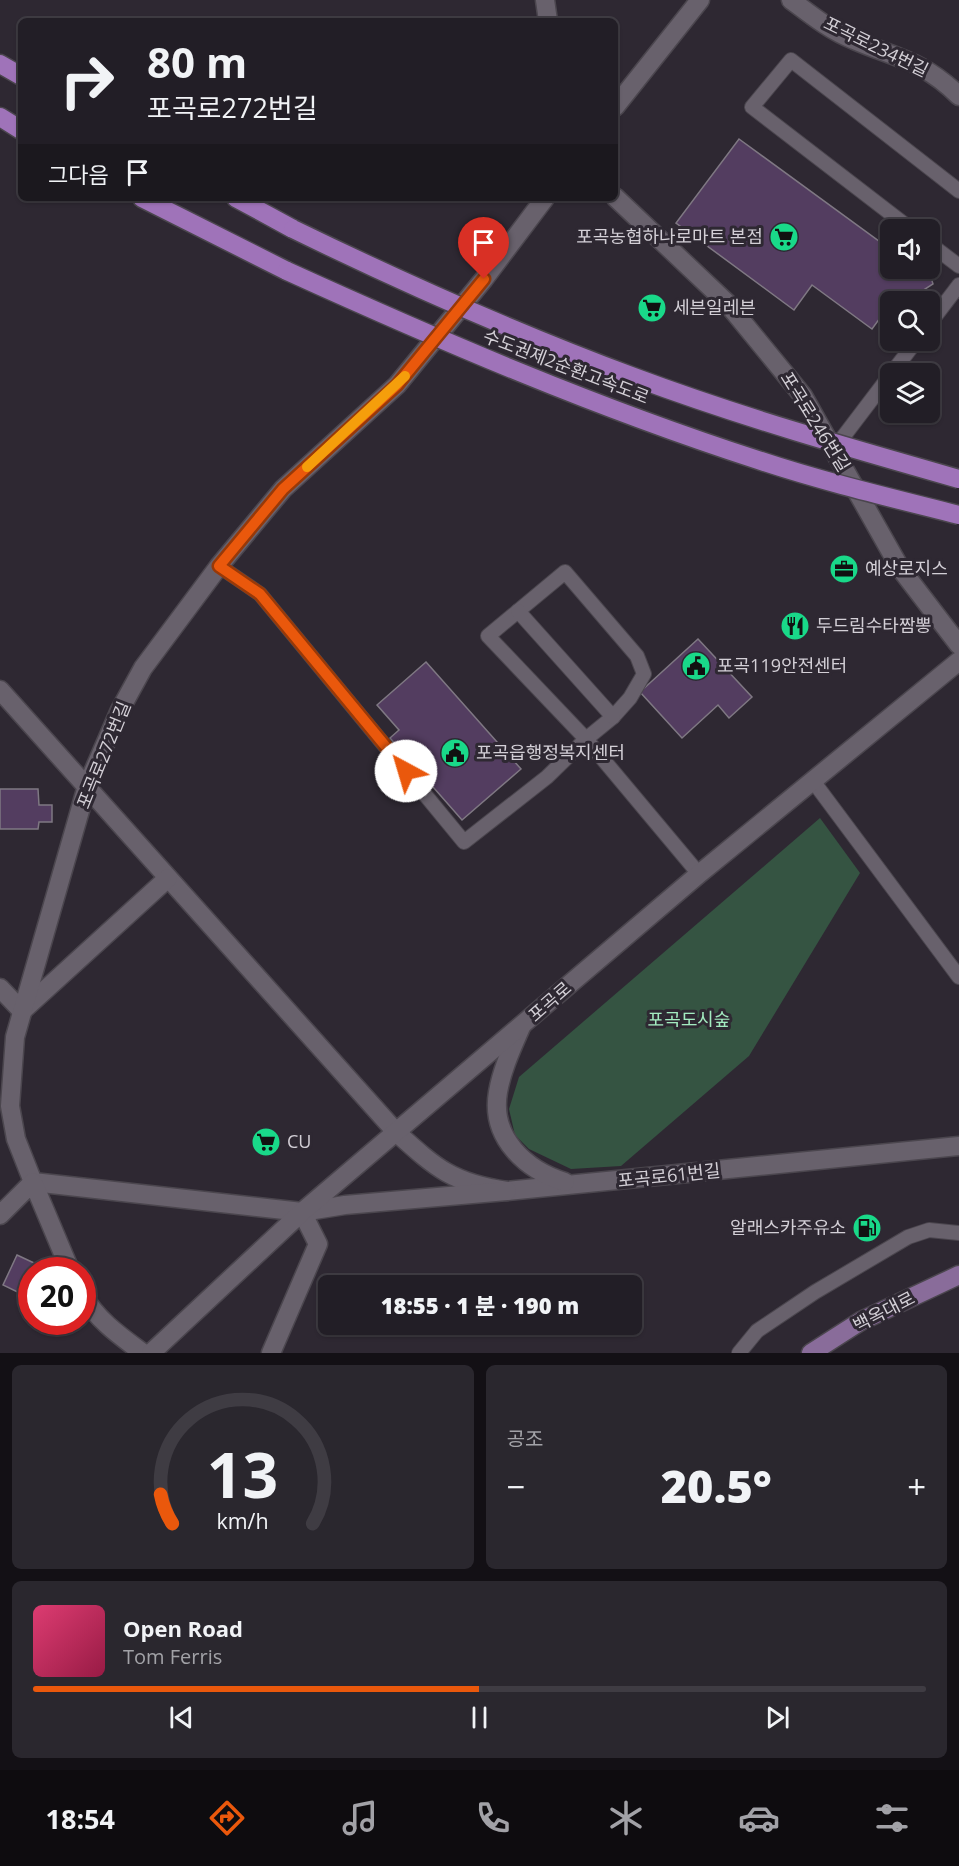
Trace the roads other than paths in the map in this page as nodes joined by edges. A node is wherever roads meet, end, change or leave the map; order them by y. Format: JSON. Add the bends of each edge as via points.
{"nodes":[{"id":1,"x":545,"y":0,"type":"edge"},
{"id":2,"x":700,"y":0,"type":"edge"},
{"id":3,"x":791,"y":0,"type":"edge"},
{"id":4,"x":548,"y":18,"type":"edge"},
{"id":5,"x":0,"y":64,"type":"edge"},
{"id":6,"x":18,"y":74,"type":"edge"},
{"id":7,"x":959,"y":96,"type":"edge"},
{"id":8,"x":618,"y":103,"type":"edge"},
{"id":9,"x":0,"y":117,"type":"edge"},
{"id":10,"x":18,"y":128,"type":"edge"},
{"id":11,"x":959,"y":191,"type":"edge"},
{"id":12,"x":618,"y":200,"type":"edge"},
{"id":13,"x":148,"y":201,"type":"edge"},
{"id":14,"x":242,"y":201,"type":"edge"},
{"id":15,"x":543,"y":201,"type":"edge"},
{"id":16,"x":898,"y":219,"type":"edge"},
{"id":17,"x":940,"y":252,"type":"edge"},
{"id":18,"x":959,"y":266,"type":"edge"},
{"id":19,"x":959,"y":285,"type":"edge"},
{"id":20,"x":940,"y":310,"type":"edge"},
{"id":21,"x":880,"y":388,"type":"edge"},
{"id":22,"x":834,"y":449,"type":"junction"},
{"id":23,"x":959,"y":479,"type":"edge"},
{"id":24,"x":959,"y":515,"type":"edge"},
{"id":25,"x":219,"y":566,"type":"junction"},
{"id":26,"x":518,"y":611,"type":"junction"},
{"id":27,"x":959,"y":645,"type":"edge"},
{"id":28,"x":959,"y":662,"type":"edge"},
{"id":29,"x":0,"y":690,"type":"edge"},
{"id":30,"x":613,"y":717,"type":"junction"},
{"id":31,"x":586,"y":739,"type":"junction"},
{"id":32,"x":813,"y":781,"type":"junction"},
{"id":33,"x":87,"y":786,"type":"junction"},
{"id":34,"x":699,"y":874,"type":"junction"},
{"id":35,"x":168,"y":878,"type":"junction"},
{"id":36,"x":959,"y":977,"type":"edge"},
{"id":37,"x":0,"y":988,"type":"edge"},
{"id":38,"x":22,"y":1011,"type":"junction"},
{"id":39,"x":521,"y":1027,"type":"junction"},
{"id":40,"x":396,"y":1132,"type":"junction"},
{"id":41,"x":959,"y":1146,"type":"edge"},
{"id":42,"x":33,"y":1182,"type":"junction"},
{"id":43,"x":576,"y":1185,"type":"junction"},
{"id":44,"x":507,"y":1191,"type":"junction"},
{"id":45,"x":302,"y":1212,"type":"junction"},
{"id":46,"x":0,"y":1215,"type":"edge"},
{"id":47,"x":959,"y":1233,"type":"edge"},
{"id":48,"x":65,"y":1257,"type":"edge"},
{"id":49,"x":959,"y":1275,"type":"edge"},
{"id":50,"x":96,"y":1314,"type":"edge"},
{"id":51,"x":143,"y":1353,"type":"edge"},
{"id":52,"x":151,"y":1353,"type":"edge"},
{"id":53,"x":271,"y":1353,"type":"edge"},
{"id":54,"x":739,"y":1353,"type":"edge"},
{"id":55,"x":811,"y":1353,"type":"edge"}],
"edges":[{"from":1,"to":4,"type":"street"},
{"from":2,"to":8,"type":"street"},
{"from":3,"to":7,"type":"street","name":"포곡로234번길","via":[[853,40],[922,66]]},
{"from":5,"to":6,"type":"highway"},
{"from":9,"to":10,"type":"highway"},
{"from":11,"to":16,"type":"lane","via":[[791,60],[752,107]]},
{"from":12,"to":22,"type":"street","name":"포곡로246번길","via":[[728,303],[803,396]]},
{"from":13,"to":24,"type":"highway","name":"수도권제2순환고속도로","bridge":true,"via":[[287,271],[529,377],[759,461]]},
{"from":14,"to":23,"type":"highway","name":"수도권제2순환고속도로","bridge":true,"via":[[373,268],[634,377],[804,435]]},
{"from":15,"to":25,"type":"street","name":"포곡로272번길","via":[[397,385],[283,489]]},
{"from":17,"to":18,"type":"lane"},
{"from":19,"to":20,"type":"lane"},
{"from":21,"to":22,"type":"lane"},
{"from":22,"to":27,"type":"street","name":"포곡로246번길","via":[[900,568]]},
{"from":25,"to":31,"type":"lane","via":[[260,594],[464,843],[548,777]]},
{"from":25,"to":33,"type":"street","name":"포곡로272번길","via":[[143,668]]},
{"from":26,"to":30,"type":"lane"},
{"from":26,"to":30,"type":"lane","via":[[565,572],[637,656],[644,674]]},
{"from":26,"to":31,"type":"lane","via":[[488,636]]},
{"from":28,"to":32,"type":"street","name":"포곡로"},
{"from":29,"to":33,"type":"street","name":"포곡로61번길"},
{"from":30,"to":31,"type":"lane"},
{"from":31,"to":34,"type":"lane"},
{"from":32,"to":34,"type":"street","name":"포곡로"},
{"from":32,"to":36,"type":"lane"},
{"from":33,"to":35,"type":"street","name":"포곡로61번길"},
{"from":33,"to":38,"type":"street","name":"포곡로272번길"},
{"from":34,"to":39,"type":"street","name":"포곡로"},
{"from":35,"to":38,"type":"street"},
{"from":35,"to":40,"type":"street","name":"포곡로61번길"},
{"from":37,"to":38,"type":"street"},
{"from":38,"to":42,"type":"street","name":"포곡로272번길","via":[[15,1037],[10,1106],[16,1139]]},
{"from":39,"to":40,"type":"street","name":"포곡로"},
{"from":39,"to":43,"type":"street","via":[[497,1095],[508,1145],[545,1176]]},
{"from":40,"to":44,"type":"street","name":"포곡로61번길","via":[[448,1175],[474,1186]]},
{"from":40,"to":45,"type":"street","name":"포곡로"},
{"from":41,"to":43,"type":"street","name":"포곡로61번길"},
{"from":42,"to":45,"type":"street"},
{"from":42,"to":46,"type":"street"},
{"from":42,"to":48,"type":"street","name":"포곡로272번길"},
{"from":43,"to":44,"type":"street","name":"포곡로61번길"},
{"from":44,"to":45,"type":"street"},
{"from":45,"to":52,"type":"street","name":"포곡로"},
{"from":45,"to":53,"type":"street","via":[[318,1244]]},
{"from":47,"to":54,"type":"lane","via":[[929,1230],[908,1237],[757,1331]]},
{"from":49,"to":55,"type":"main road","name":"백옥대로","via":[[861,1321]]},
{"from":50,"to":51,"type":"street"}]}
